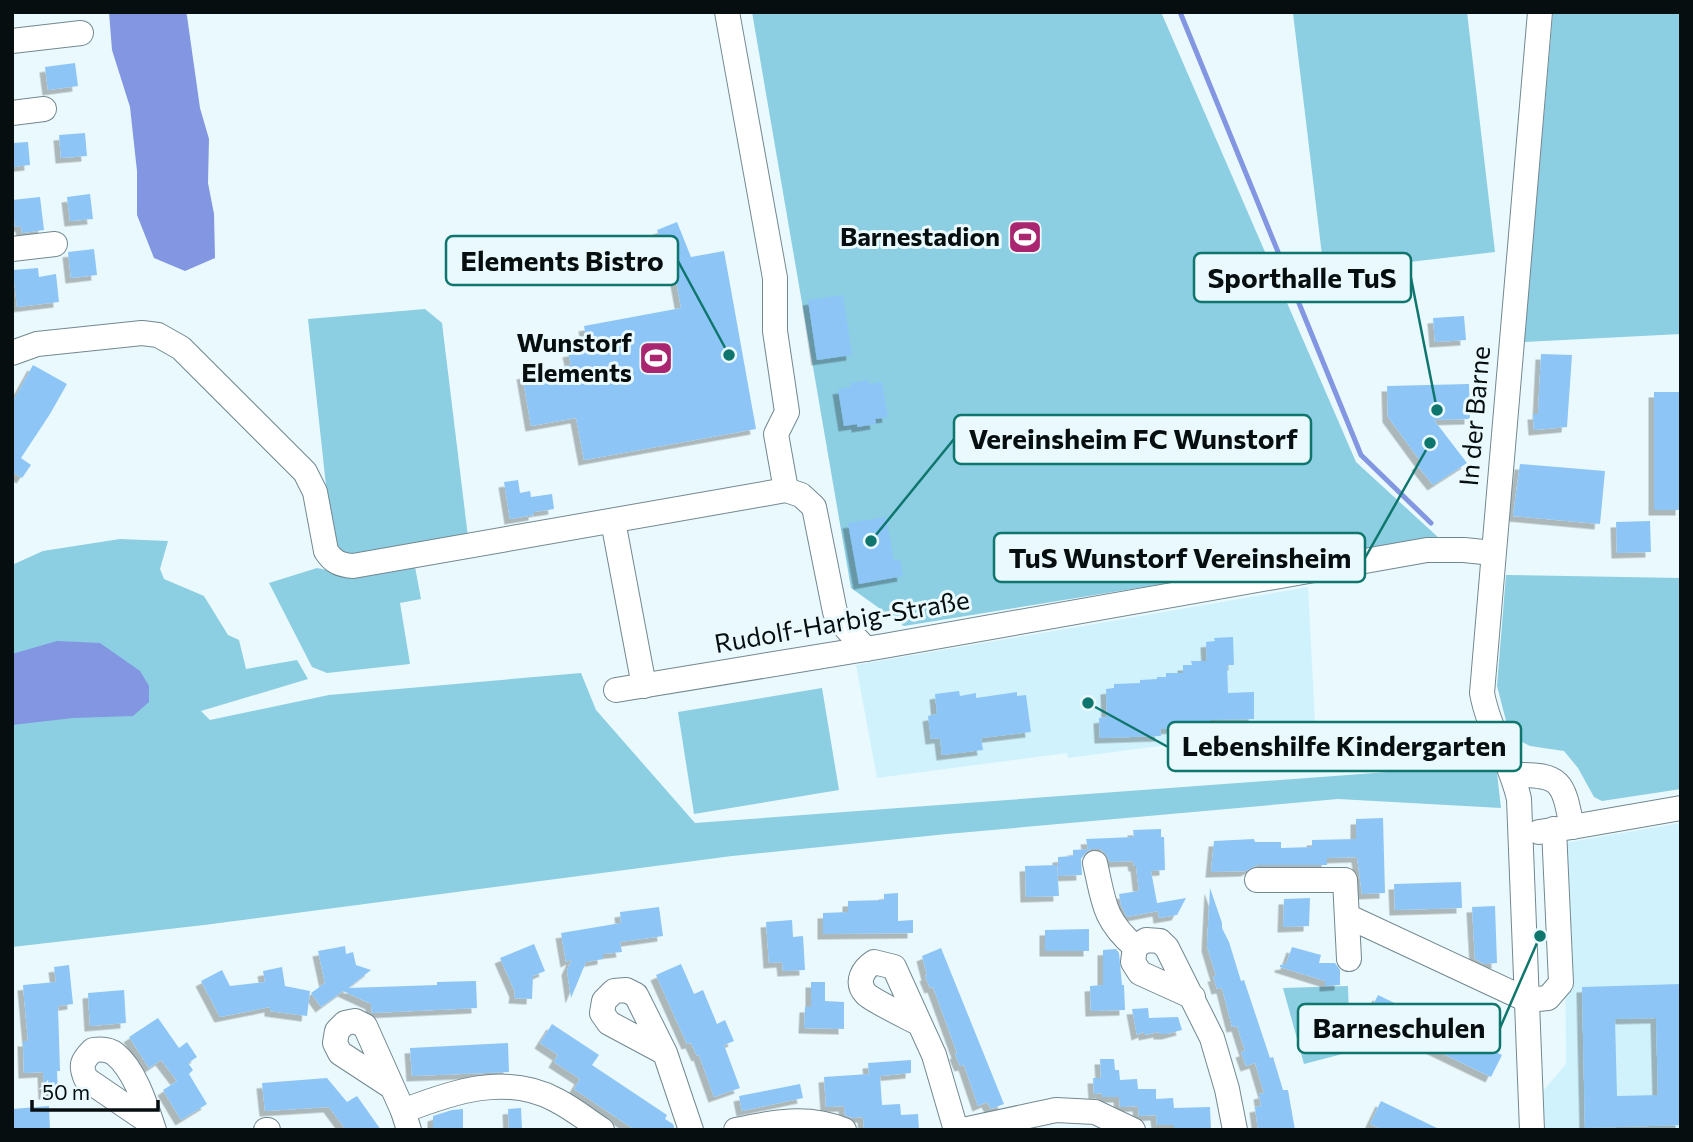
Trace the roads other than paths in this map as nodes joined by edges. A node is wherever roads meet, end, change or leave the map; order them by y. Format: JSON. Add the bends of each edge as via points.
{"nodes":[{"id":1,"x":727,"y":12,"type":"edge"},
{"id":2,"x":1540,"y":12,"type":"edge"},
{"id":3,"x":81,"y":33,"type":"dead end"},
{"id":4,"x":12,"y":41,"type":"edge"},
{"id":5,"x":44,"y":108,"type":"dead end"},
{"id":6,"x":12,"y":113,"type":"edge"},
{"id":7,"x":55,"y":244,"type":"dead end"},
{"id":8,"x":12,"y":249,"type":"edge"},
{"id":9,"x":12,"y":353,"type":"edge"},
{"id":10,"x":786,"y":490,"type":"junction"},
{"id":11,"x":613,"y":521,"type":"junction"},
{"id":12,"x":1493,"y":553,"type":"junction"},
{"id":13,"x":866,"y":649,"type":"junction"},
{"id":14,"x":644,"y":686,"type":"junction"},
{"id":15,"x":616,"y":690,"type":"dead end"},
{"id":16,"x":1514,"y":775,"type":"junction"},
{"id":17,"x":1681,"y":808,"type":"edge"},
{"id":18,"x":1521,"y":826,"type":"junction"},
{"id":19,"x":1563,"y":828,"type":"junction"},
{"id":20,"x":1095,"y":863,"type":"dead end"},
{"id":21,"x":1257,"y":880,"type":"dead end"},
{"id":22,"x":1347,"y":916,"type":"junction"},
{"id":23,"x":1349,"y":959,"type":"dead end"},
{"id":24,"x":1527,"y":1000,"type":"junction"},
{"id":25,"x":920,"y":1024,"type":"dead end"},
{"id":26,"x":665,"y":1053,"type":"dead end"},
{"id":27,"x":392,"y":1087,"type":"dead end"},
{"id":28,"x":406,"y":1120,"type":"edge"},
{"id":29,"x":602,"y":1130,"type":"edge"},
{"id":30,"x":691,"y":1130,"type":"edge"},
{"id":31,"x":736,"y":1130,"type":"edge"},
{"id":32,"x":844,"y":1130,"type":"edge"},
{"id":33,"x":956,"y":1130,"type":"edge"},
{"id":34,"x":963,"y":1130,"type":"edge"},
{"id":35,"x":1133,"y":1130,"type":"edge"},
{"id":36,"x":1235,"y":1130,"type":"edge"},
{"id":37,"x":1532,"y":1130,"type":"edge"}],
"edges":[{"from":1,"to":10,"type":"street","via":[[775,278],[775,331],[787,412],[776,434]]},
{"from":2,"to":12,"type":"street","name":"In der Barne"},
{"from":3,"to":4,"type":"street"},
{"from":5,"to":6,"type":"street"},
{"from":7,"to":8,"type":"street"},
{"from":9,"to":11,"type":"street","via":[[37,344],[142,334],[158,335],[181,348],[305,472],[315,492],[326,551],[341,565]]},
{"from":10,"to":11,"type":"street"},
{"from":10,"to":13,"type":"street","via":[[802,495],[814,507],[835,612]]},
{"from":11,"to":14,"type":"street"},
{"from":12,"to":13,"type":"street","name":"Rudolf-Harbig-Straße","via":[[1427,550]]},
{"from":12,"to":16,"type":"street","name":"In der Barne","via":[[1482,694],[1492,730]]},
{"from":13,"to":14,"type":"street","name":"Rudolf-Harbig-Straße"},
{"from":14,"to":15,"type":"street","name":"Rudolf-Harbig-Straße"},
{"from":16,"to":18,"type":"street","name":"In der Barne"},
{"from":16,"to":19,"type":"street","via":[[1551,778],[1561,786],[1566,798]]},
{"from":17,"to":19,"type":"street"},
{"from":18,"to":19,"type":"street"},
{"from":18,"to":24,"type":"street","name":"In der Barne"},
{"from":19,"to":24,"type":"street","via":[[1561,984],[1548,998]]},
{"from":20,"to":36,"type":"street","via":[[1108,917],[1120,934],[1135,947],[1146,940],[1160,941],[1167,948],[1212,1038]]},
{"from":21,"to":22,"type":"street","via":[[1345,880]]},
{"from":22,"to":23,"type":"street"},
{"from":22,"to":24,"type":"street"},
{"from":24,"to":37,"type":"street","name":"In der Barne"},
{"from":25,"to":33,"type":"street"},
{"from":26,"to":30,"type":"street"},
{"from":27,"to":28,"type":"street"},
{"from":28,"to":29,"type":"street","via":[[473,1088],[509,1086],[555,1099]]},
{"from":31,"to":32,"type":"street","via":[[781,1121],[815,1122]]},
{"from":34,"to":35,"type":"street","via":[[1056,1110],[1095,1112]]}]}
